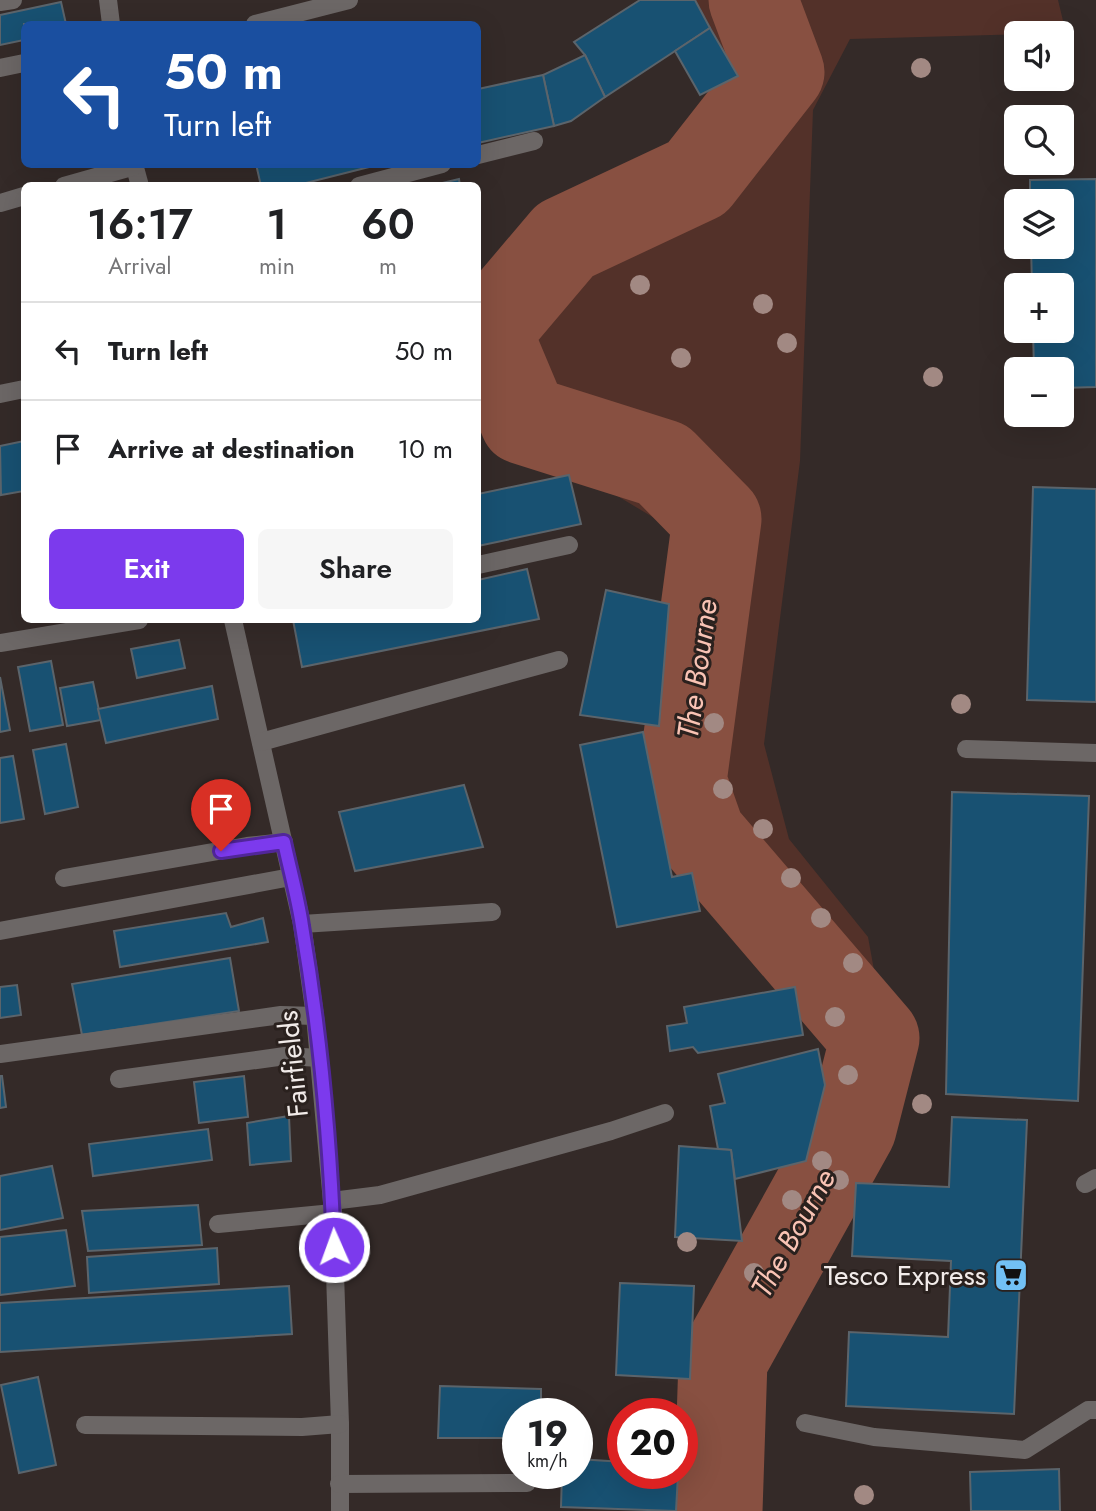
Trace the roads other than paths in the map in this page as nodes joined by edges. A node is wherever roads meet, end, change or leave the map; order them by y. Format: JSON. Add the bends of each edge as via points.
{"nodes":[{"id":1,"x":13,"y":0,"type":"edge"},
{"id":2,"x":108,"y":0,"type":"edge"},
{"id":3,"x":349,"y":0,"type":"edge"},
{"id":4,"x":0,"y":2,"type":"edge"},
{"id":5,"x":111,"y":21,"type":"edge"},
{"id":6,"x":267,"y":21,"type":"edge"},
{"id":7,"x":21,"y":64,"type":"edge"},
{"id":8,"x":0,"y":68,"type":"edge"},
{"id":9,"x":534,"y":141,"type":"dead end"},
{"id":10,"x":481,"y":154,"type":"edge"},
{"id":11,"x":124,"y":168,"type":"edge"},
{"id":12,"x":427,"y":168,"type":"edge"},
{"id":13,"x":77,"y":182,"type":"edge"},
{"id":14,"x":374,"y":182,"type":"edge"},
{"id":15,"x":21,"y":197,"type":"edge"},
{"id":16,"x":0,"y":203,"type":"edge"},
{"id":17,"x":21,"y":390,"type":"edge"},
{"id":18,"x":0,"y":394,"type":"edge"},
{"id":19,"x":569,"y":545,"type":"dead end"},
{"id":20,"x":481,"y":564,"type":"edge"},
{"id":21,"x":121,"y":623,"type":"edge"},
{"id":22,"x":234,"y":623,"type":"edge"},
{"id":23,"x":0,"y":643,"type":"edge"},
{"id":24,"x":559,"y":660,"type":"dead end"},
{"id":25,"x":261,"y":742,"type":"junction"},
{"id":26,"x":966,"y":749,"type":"dead end"},
{"id":27,"x":1096,"y":753,"type":"edge"},
{"id":28,"x":284,"y":842,"type":"junction"},
{"id":29,"x":291,"y":877,"type":"junction"},
{"id":30,"x":64,"y":878,"type":"dead end"},
{"id":31,"x":492,"y":912,"type":"dead end"},
{"id":32,"x":302,"y":924,"type":"junction"},
{"id":33,"x":0,"y":931,"type":"edge"},
{"id":34,"x":316,"y":1016,"type":"junction"},
{"id":35,"x":0,"y":1054,"type":"edge"},
{"id":36,"x":320,"y":1058,"type":"junction"},
{"id":37,"x":119,"y":1079,"type":"dead end"},
{"id":38,"x":666,"y":1113,"type":"dead end"},
{"id":39,"x":333,"y":1207,"type":"junction"},
{"id":40,"x":218,"y":1224,"type":"dead end"},
{"id":41,"x":1092,"y":1410,"type":"edge"},
{"id":42,"x":805,"y":1423,"type":"dead end"},
{"id":43,"x":340,"y":1424,"type":"junction"},
{"id":44,"x":85,"y":1426,"type":"dead end"},
{"id":45,"x":502,"y":1483,"type":"edge"},
{"id":46,"x":339,"y":1484,"type":"junction"},
{"id":47,"x":340,"y":1511,"type":"edge"}],
"edges":[{"from":1,"to":4,"type":"lane"},
{"from":2,"to":5,"type":"lane"},
{"from":3,"to":6,"type":"lane"},
{"from":7,"to":8,"type":"lane"},
{"from":9,"to":10,"type":"lane"},
{"from":11,"to":13,"type":"lane"},
{"from":12,"to":14,"type":"lane"},
{"from":15,"to":16,"type":"lane"},
{"from":17,"to":18,"type":"lane"},
{"from":19,"to":20,"type":"lane"},
{"from":21,"to":23,"type":"lane"},
{"from":22,"to":25,"type":"lane","name":"Fairfields"},
{"from":24,"to":25,"type":"lane"},
{"from":25,"to":28,"type":"lane","name":"Fairfields"},
{"from":26,"to":27,"type":"lane"},
{"from":28,"to":29,"type":"lane","name":"Fairfields"},
{"from":28,"to":30,"type":"lane"},
{"from":29,"to":32,"type":"lane","name":"Fairfields"},
{"from":29,"to":33,"type":"lane"},
{"from":31,"to":32,"type":"lane"},
{"from":32,"to":34,"type":"lane","name":"Fairfields"},
{"from":34,"to":35,"type":"lane","via":[[281,1015]]},
{"from":34,"to":36,"type":"lane","name":"Fairfields"},
{"from":36,"to":37,"type":"lane","via":[[285,1056]]},
{"from":36,"to":39,"type":"lane","name":"Fairfields"},
{"from":38,"to":39,"type":"lane"},
{"from":39,"to":40,"type":"lane"},
{"from":39,"to":43,"type":"lane","name":"Fairfields"},
{"from":41,"to":42,"type":"lane","via":[[1025,1450],[874,1437]]},
{"from":43,"to":44,"type":"lane"},
{"from":43,"to":46,"type":"lane","name":"Fairfields"},
{"from":45,"to":46,"type":"lane"},
{"from":46,"to":47,"type":"lane","name":"Fairfields"}]}
